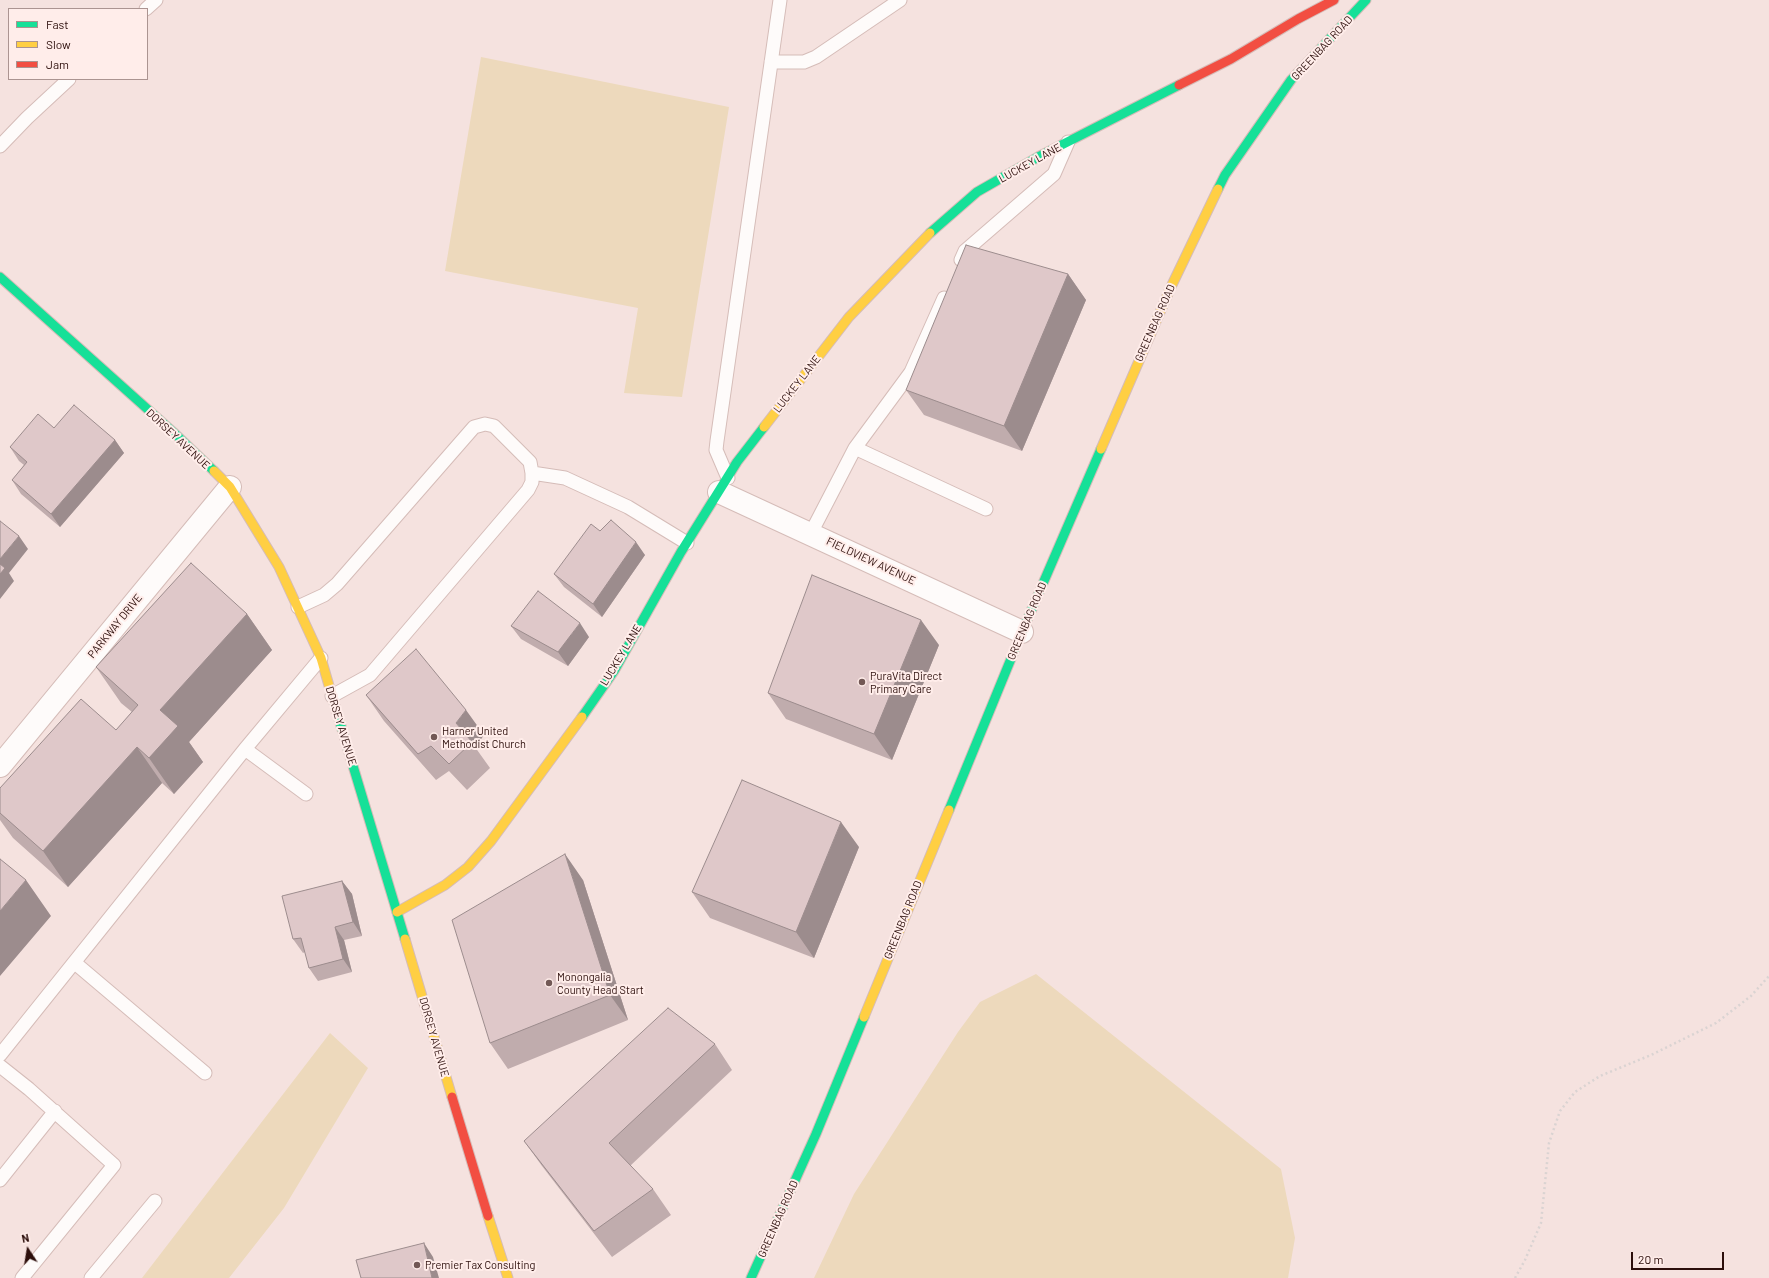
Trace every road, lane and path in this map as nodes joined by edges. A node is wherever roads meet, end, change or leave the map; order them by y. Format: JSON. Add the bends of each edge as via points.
{"nodes":[{"id":1,"x":156,"y":0,"type":"edge"},
{"id":2,"x":780,"y":0,"type":"edge"},
{"id":3,"x":900,"y":0,"type":"edge"},
{"id":4,"x":1334,"y":0,"type":"edge"},
{"id":5,"x":1366,"y":0,"type":"edge"},
{"id":6,"x":147,"y":8,"type":"edge"},
{"id":7,"x":771,"y":62,"type":"junction"},
{"id":8,"x":68,"y":80,"type":"edge"},
{"id":9,"x":1068,"y":142,"type":"junction"},
{"id":10,"x":0,"y":146,"type":"edge"},
{"id":11,"x":956,"y":272,"type":"edge"},
{"id":12,"x":0,"y":277,"type":"edge"},
{"id":13,"x":950,"y":286,"type":"edge"},
{"id":14,"x":855,"y":448,"type":"junction"},
{"id":15,"x":532,"y":473,"type":"junction"},
{"id":16,"x":723,"y":485,"type":"junction"},
{"id":17,"x":230,"y":487,"type":"junction"},
{"id":18,"x":986,"y":509,"type":"dead end"},
{"id":19,"x":811,"y":533,"type":"junction"},
{"id":20,"x":687,"y":543,"type":"junction"},
{"id":21,"x":298,"y":607,"type":"junction"},
{"id":22,"x":1022,"y":632,"type":"junction"},
{"id":23,"x":321,"y":658,"type":"junction"},
{"id":24,"x":332,"y":696,"type":"junction"},
{"id":25,"x":245,"y":749,"type":"junction"},
{"id":26,"x":0,"y":766,"type":"edge"},
{"id":27,"x":306,"y":794,"type":"dead end"},
{"id":28,"x":397,"y":912,"type":"junction"},
{"id":29,"x":75,"y":963,"type":"junction"},
{"id":30,"x":1769,"y":976,"type":"edge"},
{"id":31,"x":0,"y":1055,"type":"edge"},
{"id":32,"x":0,"y":1066,"type":"edge"},
{"id":33,"x":205,"y":1073,"type":"dead end"},
{"id":34,"x":55,"y":1112,"type":"junction"},
{"id":35,"x":0,"y":1180,"type":"edge"},
{"id":36,"x":155,"y":1201,"type":"dead end"},
{"id":37,"x":22,"y":1278,"type":"edge"},
{"id":38,"x":91,"y":1278,"type":"edge"},
{"id":39,"x":508,"y":1278,"type":"edge"},
{"id":40,"x":751,"y":1278,"type":"edge"},
{"id":41,"x":1515,"y":1278,"type":"edge"}],
"edges":[{"from":1,"to":6,"type":"lane"},
{"from":2,"to":7,"type":"lane"},
{"from":3,"to":7,"type":"lane","via":[[816,57],[804,62]]},
{"from":4,"to":9,"type":"street","name":"LUCKEY LANE","via":[[1231,59]]},
{"from":5,"to":22,"type":"street","name":"GREENBAG ROAD","via":[[1291,80],[1225,175],[1170,289]]},
{"from":7,"to":16,"type":"lane","via":[[717,441],[716,450]]},
{"from":8,"to":10,"type":"lane"},
{"from":9,"to":11,"type":"lane","via":[[1054,174],[966,251]]},
{"from":9,"to":16,"type":"street","name":"LUCKEY LANE","via":[[977,192],[921,240],[849,317],[737,462]]},
{"from":12,"to":17,"type":"street","name":"DORSEY AVENUE","via":[[173,432]]},
{"from":13,"to":14,"type":"lane","via":[[911,372]]},
{"from":14,"to":18,"type":"lane"},
{"from":14,"to":19,"type":"lane"},
{"from":15,"to":20,"type":"lane","via":[[565,478],[628,507]]},
{"from":15,"to":21,"type":"lane","via":[[530,462],[494,426],[485,424],[474,428],[337,584],[324,595]]},
{"from":15,"to":24,"type":"lane","via":[[532,482],[528,490],[370,674]]},
{"from":16,"to":19,"type":"street","name":"FIELDVIEW AVENUE"},
{"from":16,"to":20,"type":"street","name":"LUCKEY LANE"},
{"from":17,"to":21,"type":"street","name":"DORSEY AVENUE","via":[[279,567]]},
{"from":17,"to":26,"type":"street","name":"PARKWAY DRIVE"},
{"from":19,"to":22,"type":"street","name":"FIELDVIEW AVENUE"},
{"from":20,"to":28,"type":"street","name":"LUCKEY LANE","via":[[614,671],[491,840],[468,867],[445,885]]},
{"from":21,"to":23,"type":"street","name":"DORSEY AVENUE"},
{"from":22,"to":40,"type":"street","name":"GREENBAG ROAD","via":[[819,1126]]},
{"from":23,"to":24,"type":"street","name":"DORSEY AVENUE"},
{"from":23,"to":25,"type":"lane"},
{"from":24,"to":28,"type":"street","name":"DORSEY AVENUE"},
{"from":25,"to":27,"type":"lane"},
{"from":25,"to":29,"type":"lane"},
{"from":28,"to":39,"type":"street","name":"DORSEY AVENUE"},
{"from":29,"to":31,"type":"lane"},
{"from":29,"to":33,"type":"lane"},
{"from":30,"to":41,"type":"path","via":[[1751,996],[1716,1024],[1600,1076],[1576,1092],[1560,1111],[1549,1144],[1541,1223]]},
{"from":32,"to":34,"type":"lane"},
{"from":34,"to":35,"type":"lane"},
{"from":34,"to":37,"type":"lane","via":[[114,1165]]},
{"from":36,"to":38,"type":"lane"}]}
